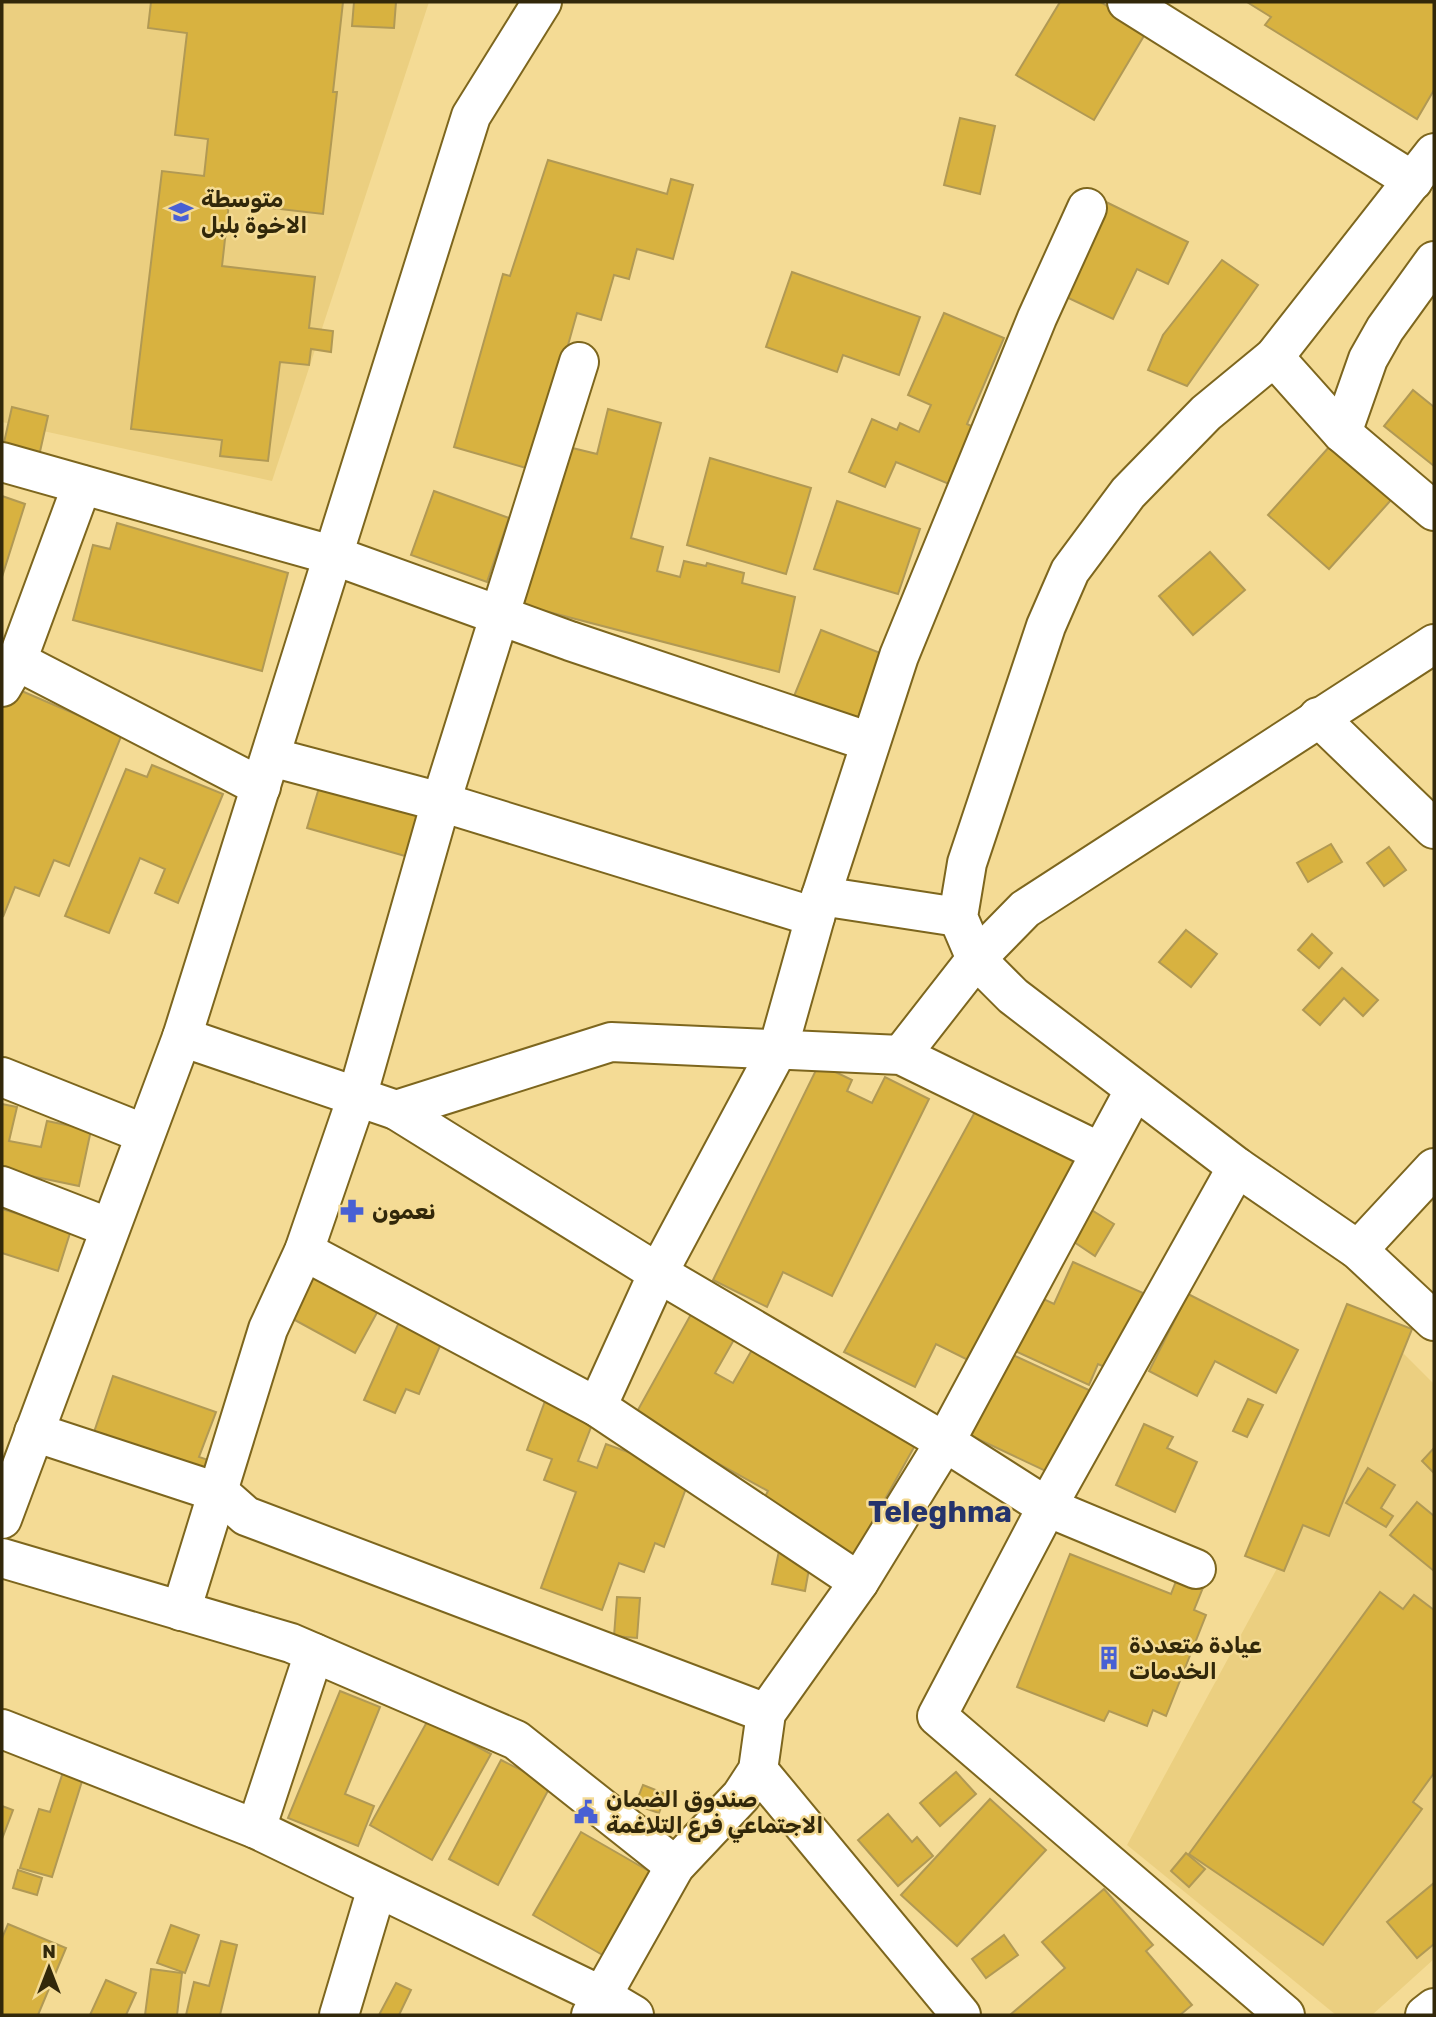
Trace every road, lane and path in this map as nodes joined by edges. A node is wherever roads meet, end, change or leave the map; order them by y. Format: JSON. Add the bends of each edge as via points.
{"nodes":[{"id":1,"x":542,"y":2,"type":"edge"},
{"id":2,"x":1147,"y":7,"type":"edge"},
{"id":3,"x":1424,"y":167,"type":"edge"},
{"id":4,"x":1087,"y":208,"type":"dead end"},
{"id":5,"x":1434,"y":261,"type":"edge"},
{"id":6,"x":1275,"y":356,"type":"junction"},
{"id":7,"x":579,"y":362,"type":"dead end"},
{"id":8,"x":1342,"y":433,"type":"junction"},
{"id":9,"x":2,"y":462,"type":"edge"},
{"id":10,"x":82,"y":485,"type":"junction"},
{"id":11,"x":1434,"y":511,"type":"edge"},
{"id":12,"x":335,"y":556,"type":"junction"},
{"id":13,"x":499,"y":614,"type":"junction"},
{"id":14,"x":1434,"y":644,"type":"edge"},
{"id":15,"x":10,"y":674,"type":"edge"},
{"id":16,"x":1318,"y":717,"type":"junction"},
{"id":17,"x":870,"y":742,"type":"junction"},
{"id":18,"x":266,"y":772,"type":"junction"},
{"id":19,"x":441,"y":802,"type":"junction"},
{"id":20,"x":1434,"y":829,"type":"edge"},
{"id":21,"x":818,"y":907,"type":"junction"},
{"id":22,"x":958,"y":917,"type":"junction"},
{"id":23,"x":976,"y":959,"type":"junction"},
{"id":24,"x":182,"y":1037,"type":"junction"},
{"id":25,"x":778,"y":1049,"type":"junction"},
{"id":26,"x":901,"y":1055,"type":"junction"},
{"id":27,"x":2,"y":1077,"type":"edge"},
{"id":28,"x":1134,"y":1091,"type":"junction"},
{"id":29,"x":357,"y":1097,"type":"junction"},
{"id":30,"x":396,"y":1110,"type":"junction"},
{"id":31,"x":145,"y":1134,"type":"junction"},
{"id":32,"x":1100,"y":1152,"type":"junction"},
{"id":33,"x":1237,"y":1167,"type":"junction"},
{"id":34,"x":1434,"y":1168,"type":"edge"},
{"id":35,"x":2,"y":1186,"type":"edge"},
{"id":36,"x":110,"y":1228,"type":"junction"},
{"id":37,"x":1358,"y":1250,"type":"junction"},
{"id":38,"x":304,"y":1251,"type":"junction"},
{"id":39,"x":658,"y":1273,"type":"junction"},
{"id":40,"x":1434,"y":1321,"type":"edge"},
{"id":41,"x":597,"y":1407,"type":"junction"},
{"id":42,"x":34,"y":1432,"type":"junction"},
{"id":43,"x":945,"y":1443,"type":"junction"},
{"id":44,"x":220,"y":1493,"type":"junction"},
{"id":45,"x":1047,"y":1507,"type":"junction"},
{"id":46,"x":2,"y":1519,"type":"edge"},
{"id":47,"x":2,"y":1558,"type":"edge"},
{"id":48,"x":1196,"y":1569,"type":"dead end"},
{"id":49,"x":859,"y":1582,"type":"junction"},
{"id":50,"x":181,"y":1611,"type":"junction"},
{"id":51,"x":313,"y":1653,"type":"junction"},
{"id":52,"x":766,"y":1713,"type":"junction"},
{"id":53,"x":2,"y":1729,"type":"edge"},
{"id":54,"x":758,"y":1770,"type":"junction"},
{"id":55,"x":256,"y":1829,"type":"junction"},
{"id":56,"x":675,"y":1866,"type":"junction"},
{"id":57,"x":377,"y":1888,"type":"junction"},
{"id":58,"x":1434,"y":2008,"type":"edge"},
{"id":59,"x":609,"y":2009,"type":"edge"},
{"id":60,"x":339,"y":2015,"type":"edge"},
{"id":61,"x":961,"y":2015,"type":"edge"},
{"id":62,"x":1285,"y":2015,"type":"edge"},
{"id":63,"x":1425,"y":2015,"type":"edge"}],
"edges":[{"from":1,"to":12,"type":"street","via":[[471,116]]},
{"from":2,"to":3,"type":"street"},
{"from":3,"to":6,"type":"street"},
{"from":4,"to":17,"type":"street","via":[[1037,318],[899,656]]},
{"from":5,"to":8,"type":"street","via":[[1368,359]]},
{"from":6,"to":8,"type":"street"},
{"from":6,"to":22,"type":"street","via":[[1206,413],[1128,493],[1070,571],[1046,625],[967,863]]},
{"from":7,"to":13,"type":"street"},
{"from":8,"to":11,"type":"street"},
{"from":9,"to":10,"type":"street"},
{"from":10,"to":12,"type":"street"},
{"from":10,"to":15,"type":"street"},
{"from":12,"to":13,"type":"street"},
{"from":12,"to":18,"type":"street"},
{"from":13,"to":17,"type":"street"},
{"from":13,"to":19,"type":"street"},
{"from":14,"to":16,"type":"street"},
{"from":15,"to":18,"type":"street"},
{"from":16,"to":20,"type":"street"},
{"from":16,"to":23,"type":"street","via":[[1025,909]]},
{"from":17,"to":21,"type":"street"},
{"from":18,"to":19,"type":"street"},
{"from":18,"to":24,"type":"street"},
{"from":19,"to":21,"type":"street"},
{"from":19,"to":29,"type":"street"},
{"from":21,"to":22,"type":"street"},
{"from":21,"to":25,"type":"street"},
{"from":22,"to":23,"type":"street"},
{"from":23,"to":26,"type":"street"},
{"from":23,"to":28,"type":"street","via":[[1013,996]]},
{"from":24,"to":29,"type":"street"},
{"from":24,"to":31,"type":"street"},
{"from":25,"to":26,"type":"street"},
{"from":25,"to":30,"type":"street","via":[[611,1042]]},
{"from":25,"to":39,"type":"street"},
{"from":26,"to":32,"type":"street"},
{"from":27,"to":31,"type":"street"},
{"from":28,"to":32,"type":"street"},
{"from":28,"to":33,"type":"street"},
{"from":29,"to":30,"type":"street"},
{"from":29,"to":38,"type":"street"},
{"from":30,"to":39,"type":"street"},
{"from":31,"to":36,"type":"street"},
{"from":32,"to":43,"type":"street"},
{"from":33,"to":37,"type":"street"},
{"from":33,"to":45,"type":"street"},
{"from":34,"to":37,"type":"street"},
{"from":35,"to":36,"type":"street"},
{"from":36,"to":42,"type":"street"},
{"from":37,"to":40,"type":"street"},
{"from":38,"to":41,"type":"street"},
{"from":38,"to":44,"type":"street","via":[[268,1329]]},
{"from":39,"to":41,"type":"street"},
{"from":39,"to":43,"type":"street"},
{"from":41,"to":49,"type":"street"},
{"from":42,"to":44,"type":"street"},
{"from":42,"to":46,"type":"street"},
{"from":43,"to":45,"type":"street"},
{"from":43,"to":49,"type":"street"},
{"from":44,"to":50,"type":"street"},
{"from":44,"to":52,"type":"street","via":[[246,1516]]},
{"from":45,"to":48,"type":"street"},
{"from":45,"to":62,"type":"street","via":[[937,1716]]},
{"from":47,"to":50,"type":"street"},
{"from":49,"to":52,"type":"street"},
{"from":50,"to":51,"type":"street"},
{"from":51,"to":55,"type":"street"},
{"from":51,"to":56,"type":"street","via":[[516,1740]]},
{"from":52,"to":54,"type":"street"},
{"from":53,"to":55,"type":"street"},
{"from":54,"to":56,"type":"street","via":[[741,1796]]},
{"from":54,"to":61,"type":"street"},
{"from":55,"to":57,"type":"street"},
{"from":56,"to":59,"type":"street"},
{"from":57,"to":59,"type":"street"},
{"from":57,"to":60,"type":"street"},
{"from":58,"to":63,"type":"street"}]}
